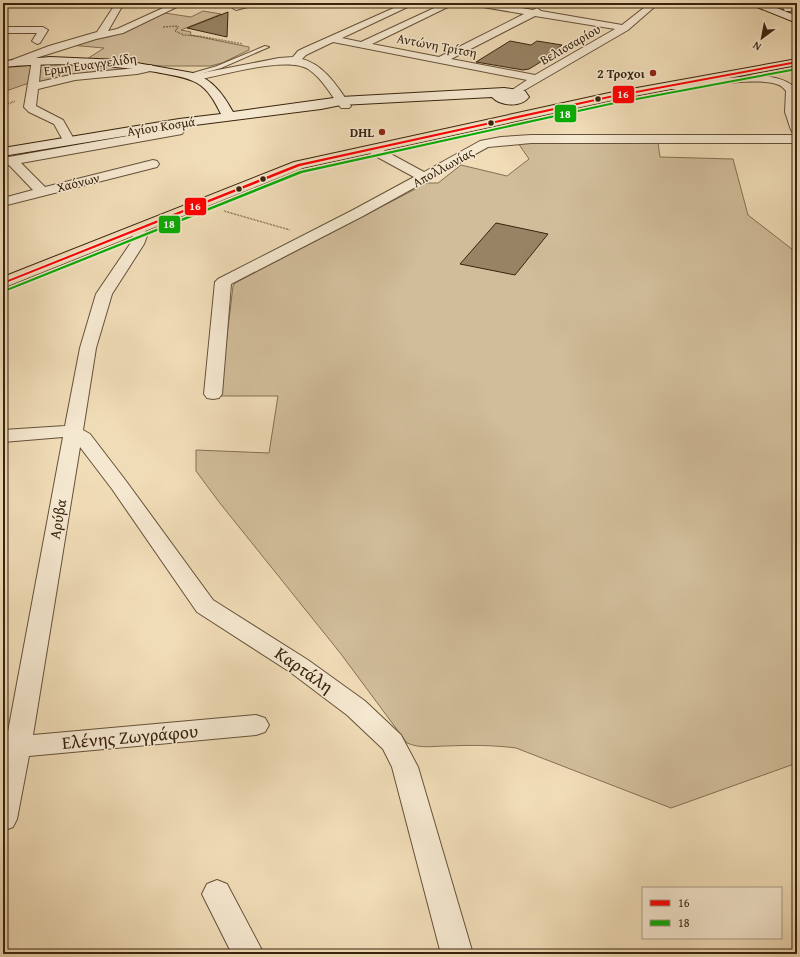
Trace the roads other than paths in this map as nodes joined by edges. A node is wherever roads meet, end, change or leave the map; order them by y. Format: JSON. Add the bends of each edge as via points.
{"nodes":[{"id":1,"x":120,"y":3,"type":"edge"},
{"id":2,"x":181,"y":3,"type":"edge"},
{"id":3,"x":252,"y":3,"type":"edge"},
{"id":4,"x":412,"y":3,"type":"edge"},
{"id":5,"x":452,"y":3,"type":"edge"},
{"id":6,"x":477,"y":3,"type":"edge"},
{"id":7,"x":655,"y":3,"type":"edge"},
{"id":8,"x":755,"y":3,"type":"edge"},
{"id":9,"x":772,"y":3,"type":"edge"},
{"id":10,"x":545,"y":6,"type":"dead end"},
{"id":11,"x":236,"y":7,"type":"dead end"},
{"id":12,"x":792,"y":8,"type":"edge"},
{"id":13,"x":533,"y":13,"type":"junction"},
{"id":14,"x":797,"y":20,"type":"edge"},
{"id":15,"x":625,"y":28,"type":"junction"},
{"id":16,"x":3,"y":30,"type":"edge"},
{"id":17,"x":97,"y":36,"type":"junction"},
{"id":18,"x":332,"y":39,"type":"junction"},
{"id":19,"x":37,"y":41,"type":"dead end"},
{"id":20,"x":362,"y":45,"type":"junction"},
{"id":21,"x":266,"y":48,"type":"road end"},
{"id":22,"x":797,"y":55,"type":"edge"},
{"id":23,"x":441,"y":60,"type":"junction"},
{"id":24,"x":36,"y":61,"type":"junction"},
{"id":25,"x":296,"y":61,"type":"junction"},
{"id":26,"x":16,"y":62,"type":"junction"},
{"id":27,"x":797,"y":62,"type":"edge"},
{"id":28,"x":3,"y":64,"type":"edge"},
{"id":29,"x":151,"y":68,"type":"junction"},
{"id":30,"x":738,"y":73,"type":"junction"},
{"id":31,"x":193,"y":76,"type":"junction"},
{"id":32,"x":797,"y":76,"type":"edge"},
{"id":33,"x":537,"y":79,"type":"junction"},
{"id":34,"x":666,"y":86,"type":"junction"},
{"id":35,"x":33,"y":87,"type":"junction"},
{"id":36,"x":510,"y":96,"type":"junction"},
{"id":37,"x":343,"y":104,"type":"junction"},
{"id":38,"x":535,"y":110,"type":"junction"},
{"id":39,"x":229,"y":116,"type":"junction"},
{"id":40,"x":797,"y":130,"type":"edge"},
{"id":41,"x":178,"y":131,"type":"dead end"},
{"id":42,"x":797,"y":139,"type":"edge"},
{"id":43,"x":69,"y":141,"type":"junction"},
{"id":44,"x":372,"y":149,"type":"junction"},
{"id":45,"x":6,"y":159,"type":"edge"},
{"id":46,"x":153,"y":164,"type":"dead end"},
{"id":47,"x":424,"y":177,"type":"junction"},
{"id":48,"x":42,"y":191,"type":"junction"},
{"id":49,"x":3,"y":202,"type":"edge"},
{"id":50,"x":138,"y":229,"type":"junction"},
{"id":51,"x":3,"y":272,"type":"edge"},
{"id":52,"x":3,"y":283,"type":"edge"},
{"id":53,"x":213,"y":394,"type":"dead end"},
{"id":54,"x":74,"y":433,"type":"junction"},
{"id":55,"x":3,"y":436,"type":"edge"},
{"id":56,"x":256,"y":725,"type":"dead end"},
{"id":57,"x":11,"y":748,"type":"edge"},
{"id":58,"x":3,"y":818,"type":"edge"},
{"id":59,"x":217,"y":894,"type":"dead end"},
{"id":60,"x":248,"y":954,"type":"edge"},
{"id":61,"x":457,"y":954,"type":"edge"}],
"edges":[{"from":1,"to":17,"type":"street","via":[[104,31]]},
{"from":2,"to":17,"type":"street","via":[[120,31]]},
{"from":3,"to":11,"type":"street"},
{"from":4,"to":18,"type":"street"},
{"from":5,"to":20,"type":"street"},
{"from":6,"to":13,"type":"street"},
{"from":7,"to":15,"type":"street","name":"Βελισσαρίου"},
{"from":8,"to":14,"type":"street"},
{"from":9,"to":12,"type":"street"},
{"from":10,"to":13,"type":"street"},
{"from":13,"to":15,"type":"street"},
{"from":13,"to":23,"type":"street"},
{"from":15,"to":33,"type":"street","name":"Βελισσαρίου"},
{"from":16,"to":19,"type":"street","via":[[43,30]]},
{"from":17,"to":26,"type":"street","via":[[53,48]]},
{"from":18,"to":20,"type":"street","name":"Αντώνη Τρίτση"},
{"from":18,"to":25,"type":"street","via":[[304,52]]},
{"from":20,"to":23,"type":"street","name":"Αντώνη Τρίτση"},
{"from":21,"to":31,"type":"lane"},
{"from":22,"to":38,"type":"main road"},
{"from":23,"to":33,"type":"street","name":"Αντώνη Τρίτση"},
{"from":24,"to":26,"type":"street"},
{"from":24,"to":29,"type":"street","via":[[104,61]]},
{"from":24,"to":35,"type":"street"},
{"from":25,"to":31,"type":"street","via":[[278,61]]},
{"from":25,"to":37,"type":"street","via":[[309,64],[318,70]]},
{"from":26,"to":28,"type":"street"},
{"from":27,"to":30,"type":"main road"},
{"from":29,"to":31,"type":"street"},
{"from":29,"to":35,"type":"street","name":"Ερμή Ευαγγελίδη","via":[[75,77]]},
{"from":30,"to":32,"type":"main road"},
{"from":30,"to":34,"type":"main road"},
{"from":31,"to":39,"type":"street","via":[[214,89]]},
{"from":33,"to":36,"type":"street","name":"Βελισσαρίου"},
{"from":34,"to":38,"type":"main road"},
{"from":34,"to":40,"type":"street","via":[[746,79],[783,82],[792,90],[791,112]]},
{"from":35,"to":43,"type":"street","via":[[31,108],[59,122]]},
{"from":36,"to":37,"type":"street","name":"Αγίου Κοσμά"},
{"from":36,"to":38,"type":"street"},
{"from":37,"to":39,"type":"street","name":"Αγίου Κοσμά"},
{"from":38,"to":44,"type":"main road"},
{"from":38,"to":51,"type":"main road","via":[[292,160]]},
{"from":39,"to":43,"type":"street","name":"Αγίου Κοσμά"},
{"from":41,"to":45,"type":"street"},
{"from":42,"to":47,"type":"street","name":"Απολλωνίας","via":[[506,140],[478,147]]},
{"from":43,"to":45,"type":"street","name":"Αγίου Κοσμά"},
{"from":44,"to":47,"type":"street"},
{"from":44,"to":50,"type":"main road","via":[[292,168]]},
{"from":45,"to":48,"type":"street"},
{"from":46,"to":48,"type":"street","name":"Χαόνων"},
{"from":47,"to":53,"type":"street","name":"Απολλωνίας","via":[[223,282]]},
{"from":48,"to":49,"type":"street","name":"Χαόνων"},
{"from":50,"to":52,"type":"main road"},
{"from":50,"to":54,"type":"street","name":"Αρύβα","via":[[139,240],[108,287],[91,336]]},
{"from":54,"to":55,"type":"street","via":[[52,431]]},
{"from":54,"to":57,"type":"street","name":"Αρύβα"},
{"from":54,"to":61,"type":"street","name":"Καρτάλη","via":[[83,438],[94,452],[205,606],[320,680],[356,708],[392,742],[405,767]]},
{"from":56,"to":57,"type":"street","name":"Ελένης Ζωγράφου"},
{"from":57,"to":58,"type":"street","name":"Αρύβα"},
{"from":59,"to":60,"type":"street"}]}
